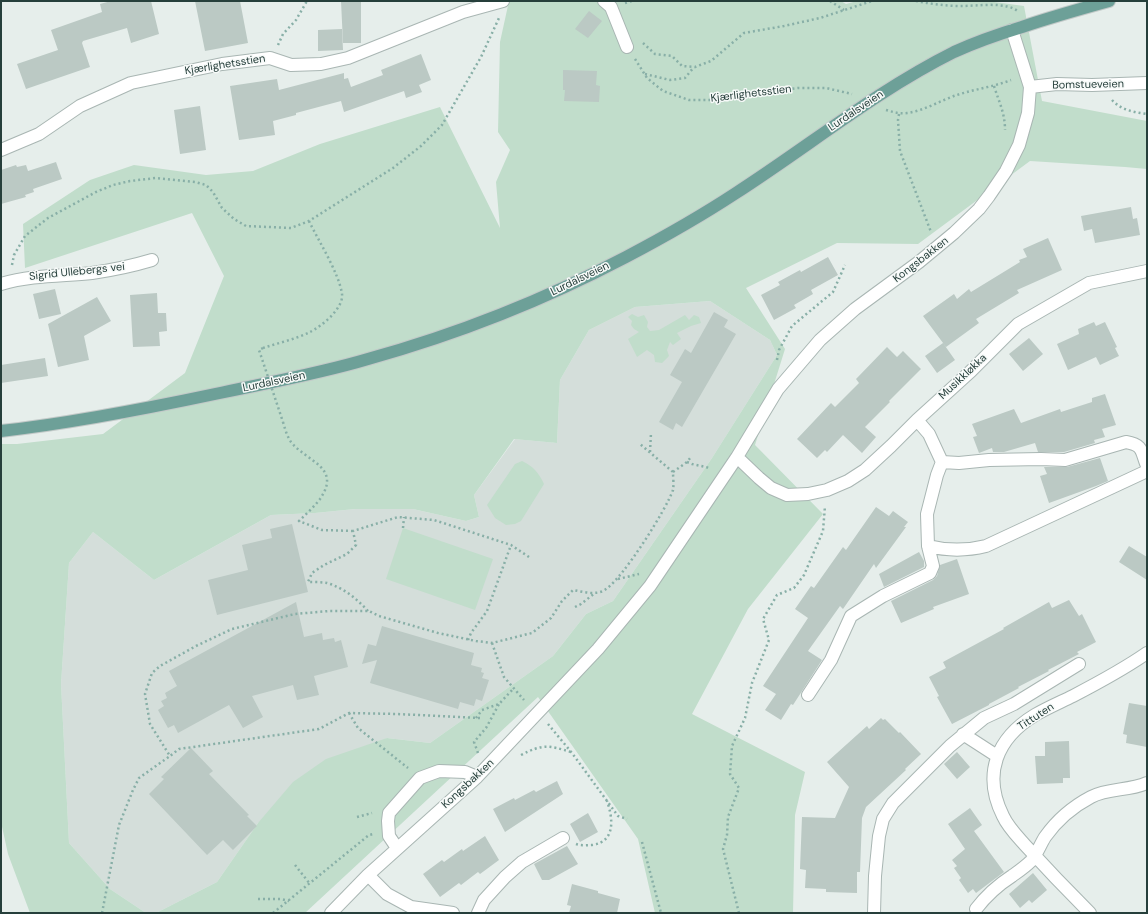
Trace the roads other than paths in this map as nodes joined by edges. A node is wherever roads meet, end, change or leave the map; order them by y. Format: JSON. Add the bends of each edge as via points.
{"nodes":[{"id":1,"x":503,"y":1,"type":"edge"},
{"id":2,"x":604,"y":1,"type":"edge"},
{"id":3,"x":1109,"y":1,"type":"edge"},
{"id":4,"x":1012,"y":30,"type":"junction"},
{"id":5,"x":625,"y":45,"type":"road end"},
{"id":6,"x":1147,"y":83,"type":"edge"},
{"id":7,"x":1030,"y":87,"type":"junction"},
{"id":8,"x":1,"y":150,"type":"edge"},
{"id":9,"x":152,"y":260,"type":"dead end"},
{"id":10,"x":1147,"y":271,"type":"edge"},
{"id":11,"x":6,"y":282,"type":"edge"},
{"id":12,"x":917,"y":420,"type":"junction"},
{"id":13,"x":1,"y":432,"type":"edge"},
{"id":14,"x":737,"y":457,"type":"junction"},
{"id":15,"x":942,"y":462,"type":"junction"},
{"id":16,"x":1147,"y":466,"type":"edge"},
{"id":17,"x":1147,"y":471,"type":"edge"},
{"id":18,"x":928,"y":546,"type":"junction"},
{"id":19,"x":1147,"y":653,"type":"edge"},
{"id":20,"x":1079,"y":664,"type":"dead end"},
{"id":21,"x":808,"y":695,"type":"dead end"},
{"id":22,"x":963,"y":734,"type":"junction"},
{"id":23,"x":997,"y":756,"type":"junction"},
{"id":24,"x":477,"y":777,"type":"junction"},
{"id":25,"x":1147,"y":783,"type":"edge"},
{"id":26,"x":563,"y":838,"type":"road end"},
{"id":27,"x":398,"y":848,"type":"junction"},
{"id":28,"x":1035,"y":856,"type":"junction"},
{"id":29,"x":368,"y":875,"type":"junction"},
{"id":30,"x":976,"y":909,"type":"dead end"},
{"id":31,"x":331,"y":913,"type":"edge"},
{"id":32,"x":453,"y":913,"type":"edge"},
{"id":33,"x":478,"y":913,"type":"edge"},
{"id":34,"x":874,"y":913,"type":"edge"},
{"id":35,"x":1090,"y":913,"type":"edge"}],
"edges":[{"from":1,"to":8,"type":"street","name":"Kjærlighetsstien","via":[[463,12],[348,58],[321,64],[291,65],[270,58],[222,64],[131,83],[80,106],[39,134]]},
{"from":2,"to":5,"type":"street","via":[[611,7]]},
{"from":3,"to":4,"type":"main road","name":"Lurdalsveien"},
{"from":4,"to":7,"type":"street","name":"Kongsbakken"},
{"from":4,"to":13,"type":"main road","name":"Lurdalsveien","via":[[958,50],[892,86],[736,193],[681,227],[594,273],[484,322],[366,360],[291,378],[52,426]]},
{"from":6,"to":7,"type":"street","name":"Bomstueveien","via":[[1057,84]]},
{"from":7,"to":14,"type":"street","name":"Kongsbakken","via":[[1026,126],[1020,145],[998,184],[979,209],[937,248],[855,309],[820,340],[778,389]]},
{"from":9,"to":11,"type":"street","name":"Sigrid Ullebergs vei","via":[[126,268]]},
{"from":10,"to":12,"type":"street","name":"Musikkløkka","via":[[1089,283],[1018,324]]},
{"from":12,"to":14,"type":"street","name":"Musikkløkka","via":[[865,470],[827,490],[808,494],[788,495],[771,488]]},
{"from":12,"to":15,"type":"street","via":[[929,434]]},
{"from":14,"to":24,"type":"street","name":"Kongsbakken","via":[[650,586],[598,649]]},
{"from":15,"to":16,"type":"street","via":[[1065,460],[1126,442],[1141,448]]},
{"from":15,"to":18,"type":"street","via":[[927,514]]},
{"from":17,"to":18,"type":"street","via":[[986,546],[969,550],[944,550]]},
{"from":18,"to":21,"type":"street","via":[[933,566],[930,573],[883,596],[851,616],[832,660]]},
{"from":19,"to":23,"type":"street","name":"Tittuten","via":[[1088,688],[1035,715],[1007,738]]},
{"from":20,"to":22,"type":"street","via":[[1014,704],[984,718]]},
{"from":22,"to":23,"type":"street"},
{"from":22,"to":34,"type":"street","via":[[893,802],[883,819],[877,849]]},
{"from":23,"to":28,"type":"street","name":"Tittuten","via":[[993,786],[1003,816]]},
{"from":24,"to":27,"type":"street","name":"Kongsbakken"},
{"from":24,"to":27,"type":"street","via":[[465,772],[439,771],[420,778],[389,813],[389,836]]},
{"from":25,"to":28,"type":"street","via":[[1107,791],[1073,807],[1059,819]]},
{"from":26,"to":33,"type":"street","via":[[522,862],[484,900]]},
{"from":27,"to":29,"type":"street","name":"Kongsbakken"},
{"from":28,"to":30,"type":"street","via":[[983,899]]},
{"from":28,"to":35,"type":"street","name":"Tittuten"},
{"from":29,"to":31,"type":"street","name":"Kongsbakken"},
{"from":29,"to":32,"type":"street","via":[[387,894],[411,906]]}]}
